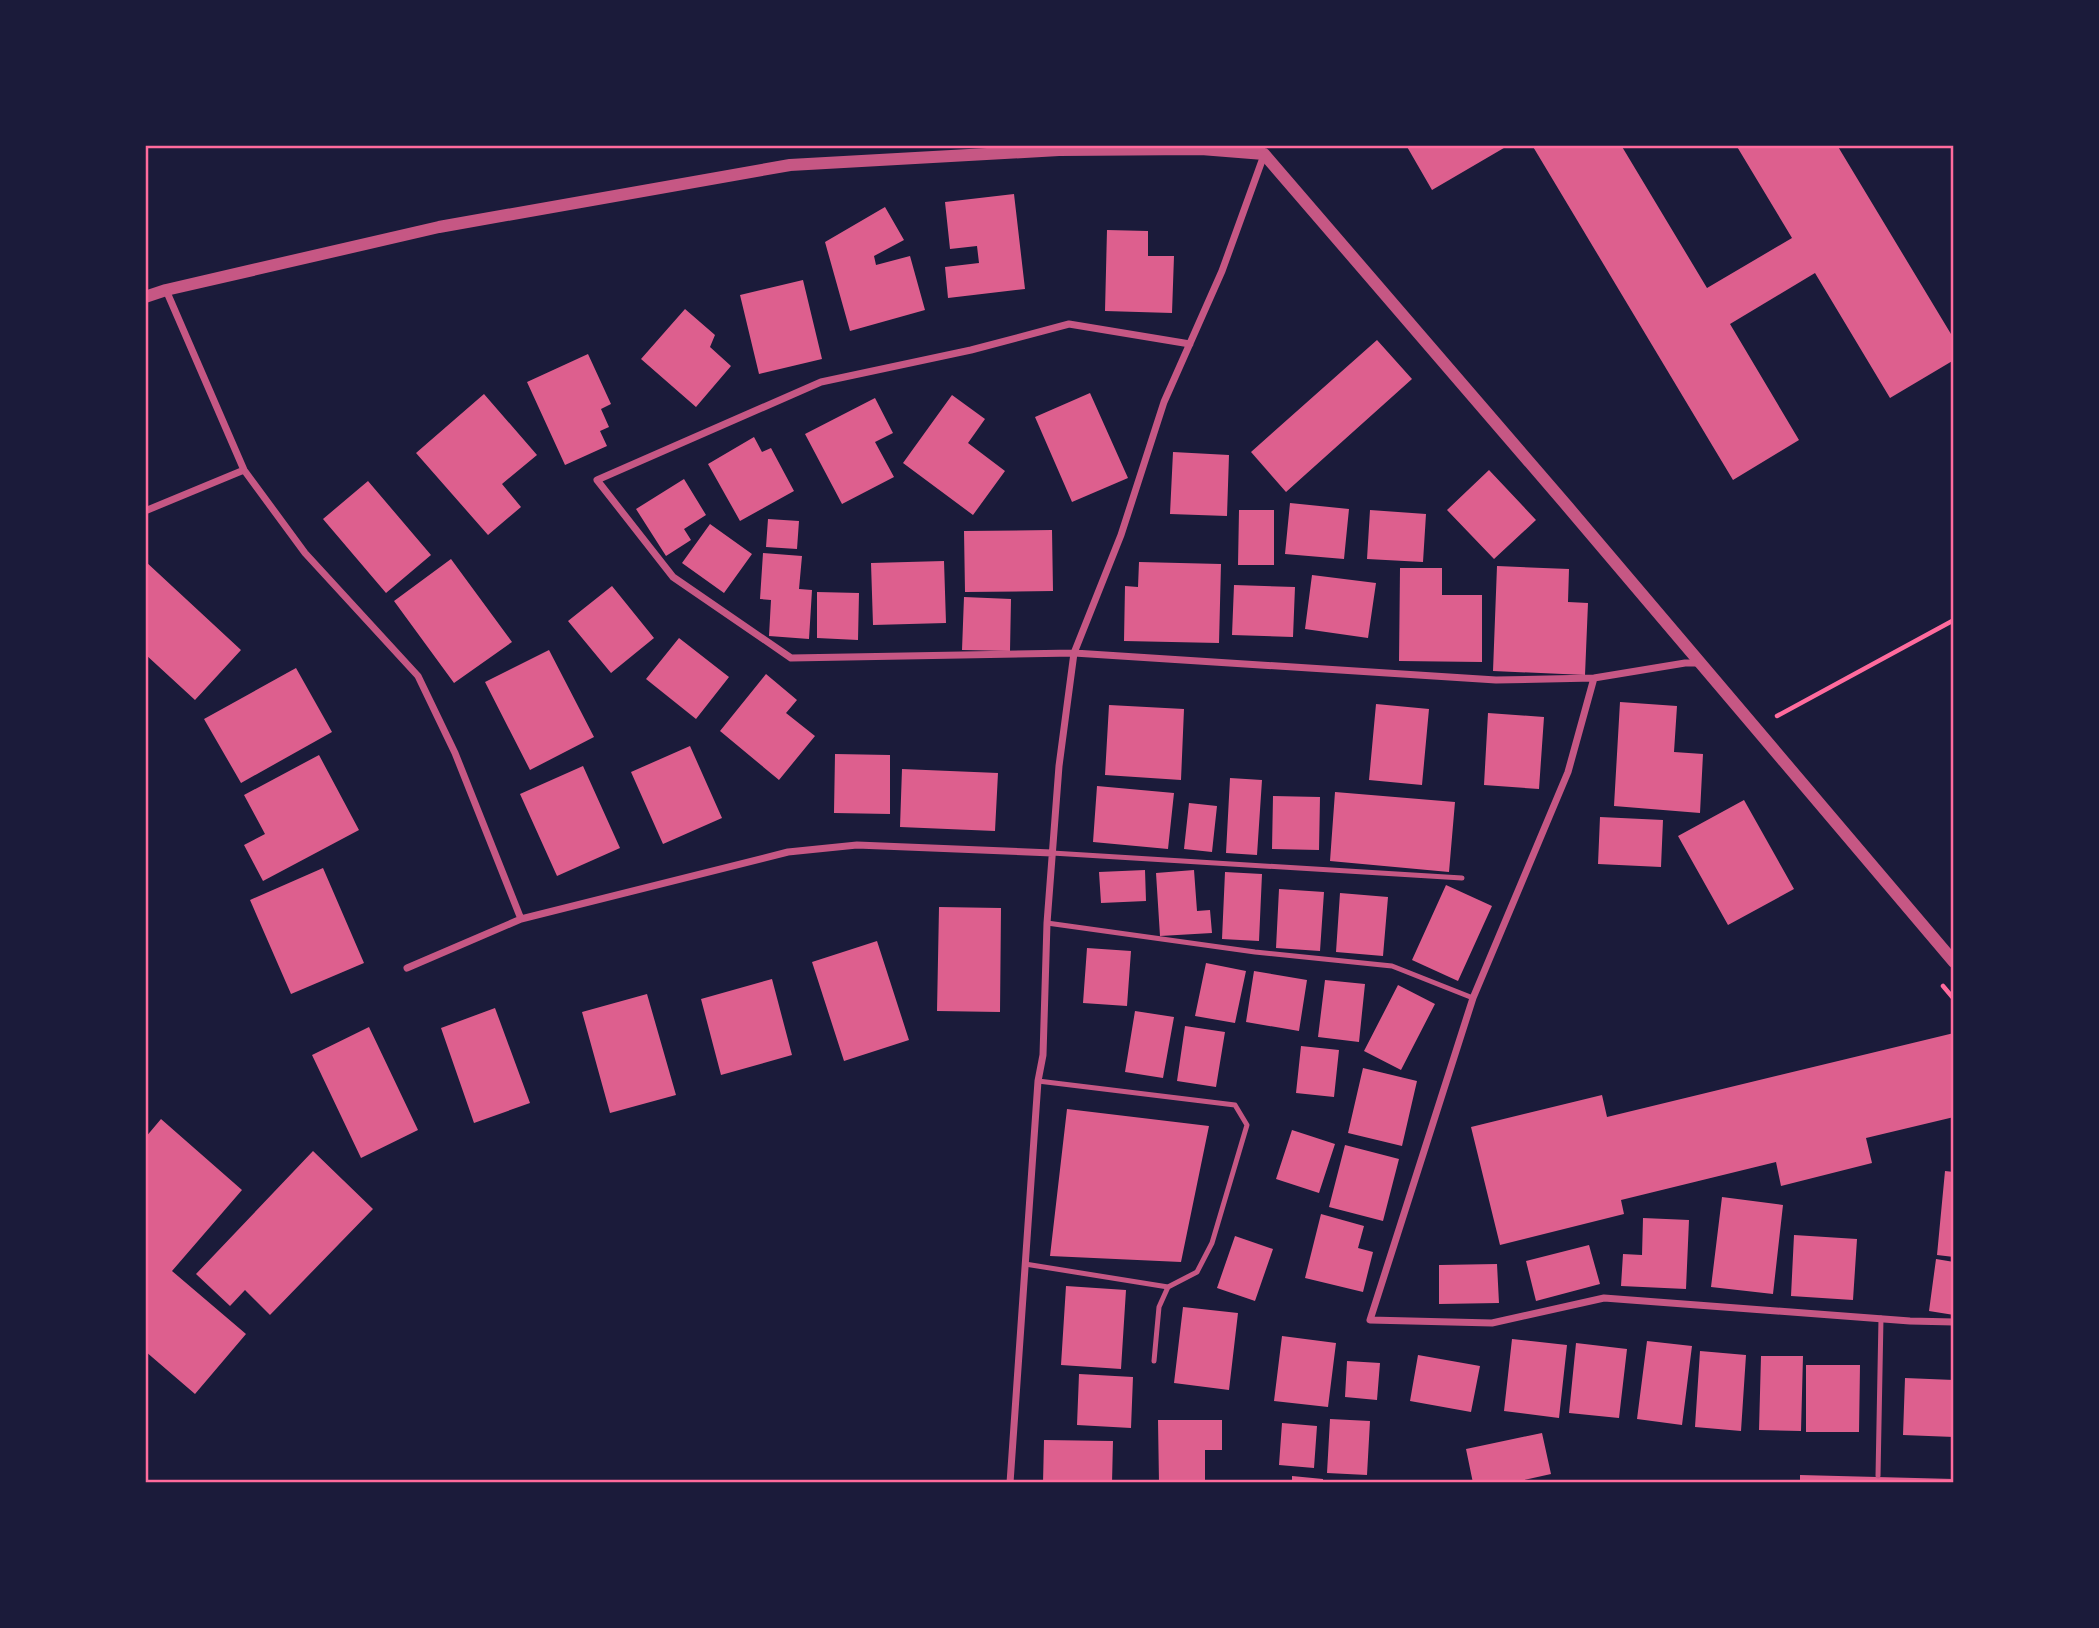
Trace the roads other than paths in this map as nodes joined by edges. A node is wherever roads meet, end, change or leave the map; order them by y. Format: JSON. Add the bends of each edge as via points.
{"nodes":[{"id":1,"x":1266,"y":150,"type":"edge"},
{"id":2,"x":166,"y":290,"type":"junction"},
{"id":3,"x":145,"y":297,"type":"edge"},
{"id":4,"x":1190,"y":344,"type":"junction"},
{"id":5,"x":244,"y":470,"type":"junction"},
{"id":6,"x":145,"y":511,"type":"edge"},
{"id":7,"x":1074,"y":653,"type":"junction"},
{"id":8,"x":1699,"y":663,"type":"junction"},
{"id":9,"x":1594,"y":678,"type":"junction"},
{"id":10,"x":1052,"y":853,"type":"junction"},
{"id":11,"x":1462,"y":878,"type":"dead end"},
{"id":12,"x":521,"y":919,"type":"junction"},
{"id":13,"x":1047,"y":923,"type":"junction"},
{"id":14,"x":1954,"y":962,"type":"edge"},
{"id":15,"x":407,"y":968,"type":"dead end"},
{"id":16,"x":1473,"y":998,"type":"junction"},
{"id":17,"x":1038,"y":1081,"type":"junction"},
{"id":18,"x":1025,"y":1264,"type":"junction"},
{"id":19,"x":1168,"y":1287,"type":"junction"},
{"id":20,"x":1881,"y":1318,"type":"junction"},
{"id":21,"x":1954,"y":1322,"type":"edge"},
{"id":22,"x":1154,"y":1361,"type":"dead end"},
{"id":23,"x":1878,"y":1476,"type":"dead end"},
{"id":24,"x":1010,"y":1483,"type":"edge"}],
"edges":[{"from":1,"to":2,"type":"street","via":[[1059,150],[790,165],[439,227]]},
{"from":1,"to":4,"type":"street"},
{"from":1,"to":8,"type":"street"},
{"from":2,"to":3,"type":"street"},
{"from":2,"to":5,"type":"street"},
{"from":4,"to":7,"type":"street","via":[[1164,402],[1121,535]]},
{"from":4,"to":7,"type":"street","via":[[1069,324],[821,382],[597,480],[673,577],[791,658]]},
{"from":5,"to":6,"type":"street"},
{"from":5,"to":12,"type":"street","via":[[305,554],[418,676],[455,753]]},
{"from":7,"to":9,"type":"street","via":[[1496,680]]},
{"from":7,"to":10,"type":"street"},
{"from":8,"to":9,"type":"street"},
{"from":8,"to":14,"type":"street"},
{"from":9,"to":16,"type":"street","via":[[1568,772]]},
{"from":10,"to":11,"type":"lane"},
{"from":10,"to":12,"type":"street","via":[[857,845],[788,852]]},
{"from":10,"to":13,"type":"street"},
{"from":12,"to":15,"type":"street"},
{"from":13,"to":16,"type":"lane","via":[[1255,953],[1392,966]]},
{"from":13,"to":17,"type":"street","via":[[1043,1055]]},
{"from":16,"to":20,"type":"street","via":[[1370,1320],[1492,1323],[1604,1298]]},
{"from":17,"to":18,"type":"street"},
{"from":17,"to":19,"type":"lane","via":[[1235,1105],[1247,1125],[1212,1243],[1197,1272]]},
{"from":18,"to":19,"type":"lane"},
{"from":18,"to":24,"type":"street"},
{"from":19,"to":22,"type":"lane","via":[[1159,1307]]},
{"from":20,"to":21,"type":"street"},
{"from":20,"to":23,"type":"lane"}]}
